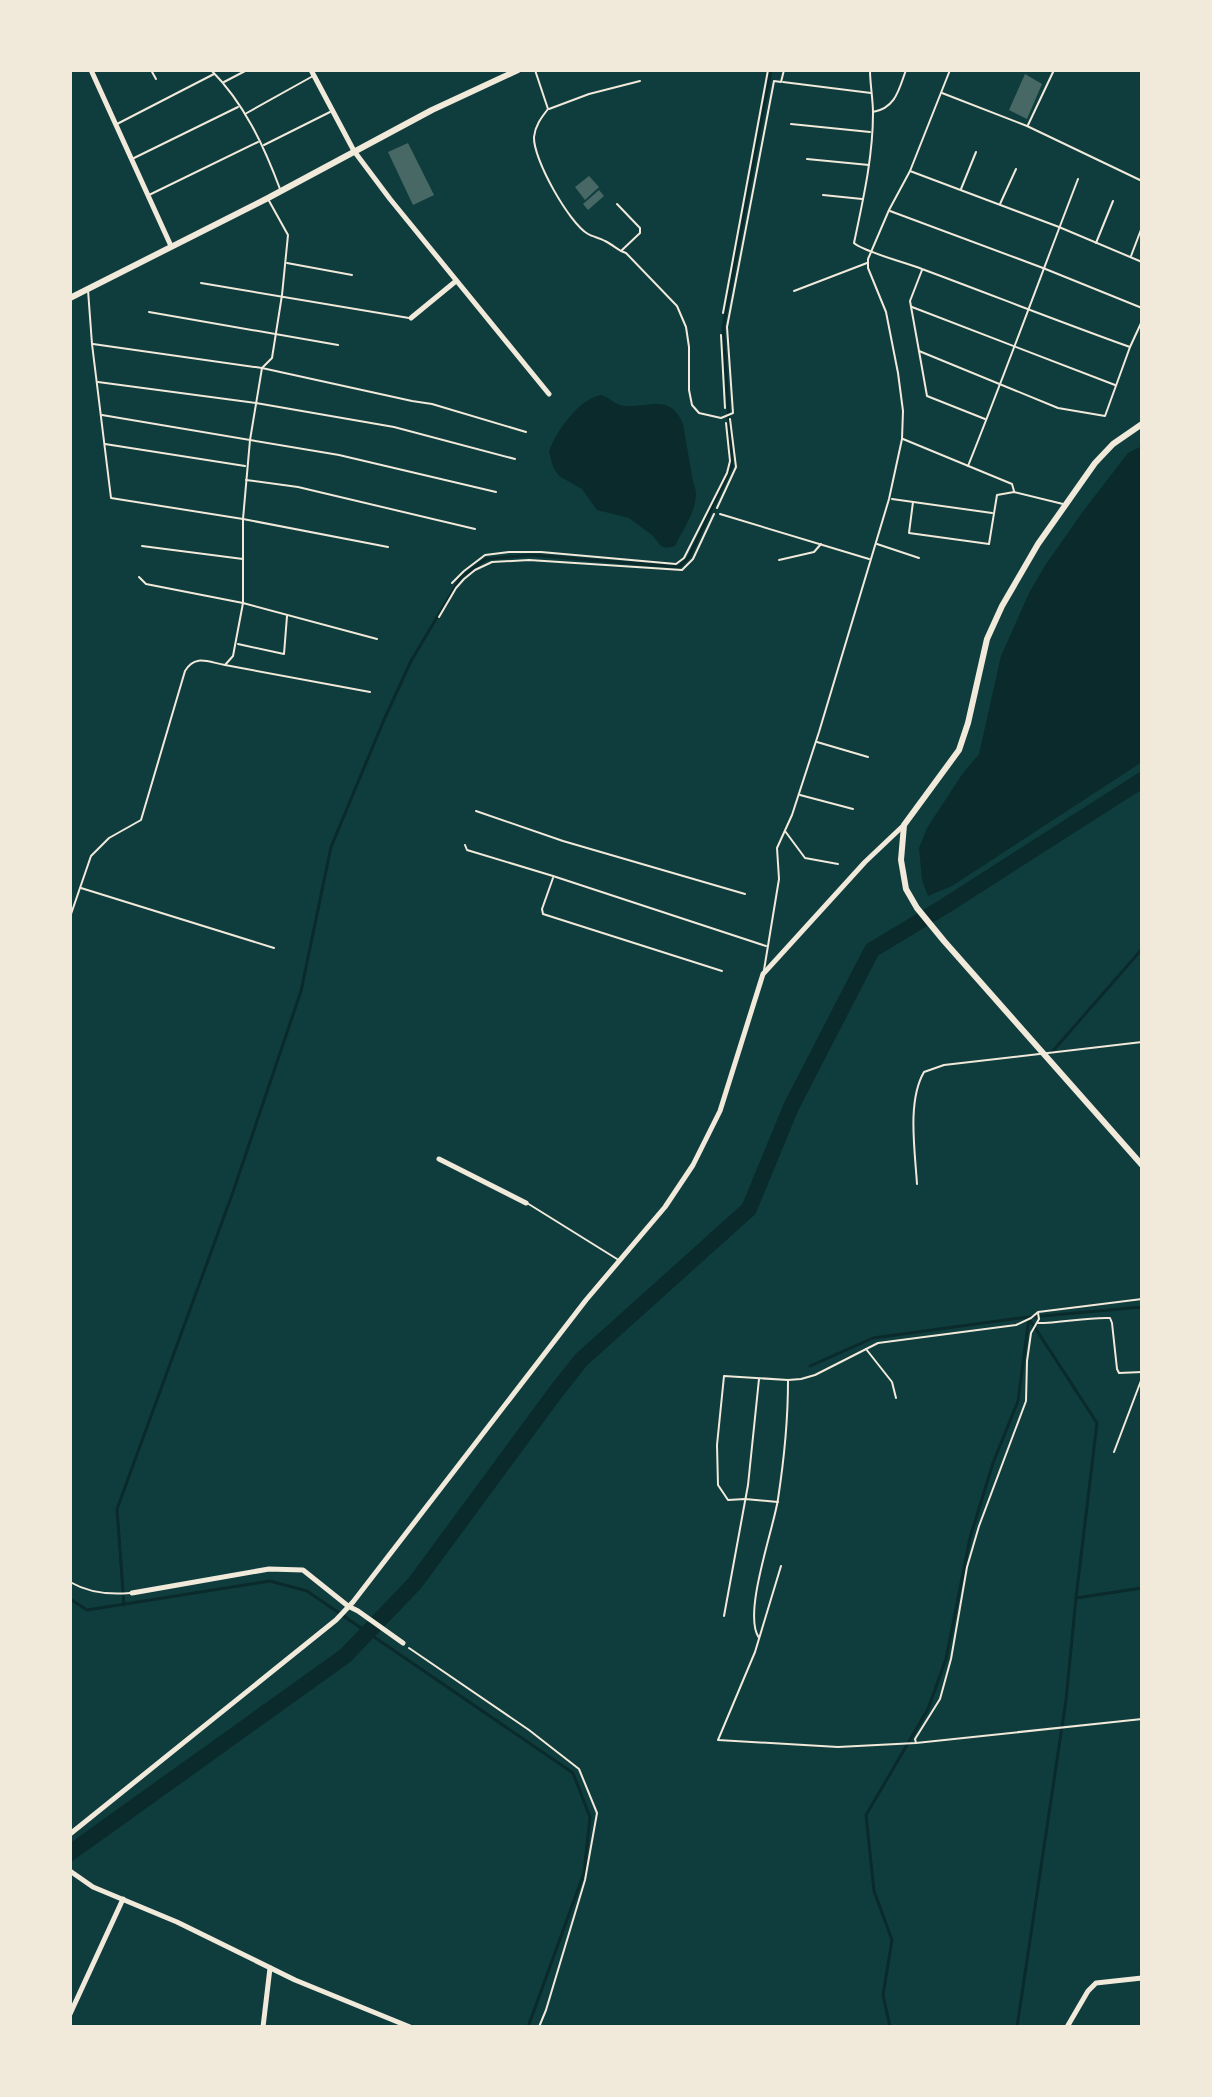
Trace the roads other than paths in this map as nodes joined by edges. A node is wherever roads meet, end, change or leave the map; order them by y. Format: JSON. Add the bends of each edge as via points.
{"nodes":[{"id":1,"x":91,"y":70,"type":"edge"},
{"id":2,"x":151,"y":70,"type":"edge"},
{"id":3,"x":211,"y":70,"type":"edge"},
{"id":4,"x":247,"y":70,"type":"edge"},
{"id":5,"x":494,"y":70,"type":"edge"},
{"id":6,"x":518,"y":70,"type":"edge"},
{"id":7,"x":535,"y":70,"type":"edge"},
{"id":8,"x":784,"y":70,"type":"edge"},
{"id":9,"x":870,"y":70,"type":"edge"},
{"id":10,"x":906,"y":70,"type":"edge"},
{"id":11,"x":950,"y":70,"type":"edge"},
{"id":12,"x":1054,"y":70,"type":"edge"},
{"id":13,"x":313,"y":72,"type":"edge"},
{"id":14,"x":215,"y":74,"type":"junction"},
{"id":15,"x":156,"y":79,"type":"dead end"},
{"id":16,"x":498,"y":79,"type":"junction"},
{"id":17,"x":640,"y":81,"type":"dead end"},
{"id":18,"x":223,"y":82,"type":"junction"},
{"id":19,"x":781,"y":82,"type":"junction"},
{"id":20,"x":871,"y":93,"type":"junction"},
{"id":21,"x":941,"y":93,"type":"junction"},
{"id":22,"x":240,"y":107,"type":"junction"},
{"id":23,"x":548,"y":109,"type":"junction"},
{"id":24,"x":333,"y":110,"type":"junction"},
{"id":25,"x":873,"y":112,"type":"junction"},
{"id":26,"x":244,"y":114,"type":"junction"},
{"id":27,"x":791,"y":124,"type":"dead end"},
{"id":28,"x":116,"y":125,"type":"junction"},
{"id":29,"x":1027,"y":126,"type":"junction"},
{"id":30,"x":872,"y":132,"type":"junction"},
{"id":31,"x":261,"y":141,"type":"junction"},
{"id":32,"x":263,"y":146,"type":"junction"},
{"id":33,"x":354,"y":151,"type":"junction"},
{"id":34,"x":976,"y":152,"type":"dead end"},
{"id":35,"x":131,"y":159,"type":"junction"},
{"id":36,"x":807,"y":159,"type":"dead end"},
{"id":37,"x":869,"y":165,"type":"junction"},
{"id":38,"x":1016,"y":169,"type":"dead end"},
{"id":39,"x":910,"y":171,"type":"junction"},
{"id":40,"x":1078,"y":179,"type":"dead end"},
{"id":41,"x":1142,"y":181,"type":"edge"},
{"id":42,"x":280,"y":190,"type":"junction"},
{"id":43,"x":960,"y":190,"type":"junction"},
{"id":44,"x":148,"y":195,"type":"junction"},
{"id":45,"x":823,"y":195,"type":"dead end"},
{"id":46,"x":268,"y":198,"type":"junction"},
{"id":47,"x":864,"y":199,"type":"junction"},
{"id":48,"x":1113,"y":201,"type":"dead end"},
{"id":49,"x":617,"y":204,"type":"dead end"},
{"id":50,"x":1000,"y":205,"type":"junction"},
{"id":51,"x":889,"y":210,"type":"junction"},
{"id":52,"x":1059,"y":227,"type":"junction"},
{"id":53,"x":1142,"y":227,"type":"edge"},
{"id":54,"x":1096,"y":244,"type":"junction"},
{"id":55,"x":171,"y":246,"type":"junction"},
{"id":56,"x":871,"y":250,"type":"junction"},
{"id":57,"x":621,"y":251,"type":"junction"},
{"id":58,"x":1131,"y":258,"type":"junction"},
{"id":59,"x":868,"y":262,"type":"junction"},
{"id":60,"x":1142,"y":262,"type":"edge"},
{"id":61,"x":285,"y":263,"type":"junction"},
{"id":62,"x":1043,"y":268,"type":"junction"},
{"id":63,"x":922,"y":269,"type":"junction"},
{"id":64,"x":352,"y":275,"type":"dead end"},
{"id":65,"x":456,"y":281,"type":"junction"},
{"id":66,"x":201,"y":283,"type":"dead end"},
{"id":67,"x":87,"y":289,"type":"junction"},
{"id":68,"x":794,"y":291,"type":"dead end"},
{"id":69,"x":282,"y":295,"type":"junction"},
{"id":70,"x":70,"y":298,"type":"edge"},
{"id":71,"x":910,"y":307,"type":"junction"},
{"id":72,"x":1142,"y":308,"type":"edge"},
{"id":73,"x":1028,"y":309,"type":"junction"},
{"id":74,"x":149,"y":312,"type":"dead end"},
{"id":75,"x":411,"y":318,"type":"joint"},
{"id":76,"x":1142,"y":321,"type":"edge"},
{"id":77,"x":275,"y":333,"type":"junction"},
{"id":78,"x":92,"y":344,"type":"junction"},
{"id":79,"x":338,"y":345,"type":"dead end"},
{"id":80,"x":1014,"y":345,"type":"junction"},
{"id":81,"x":1130,"y":347,"type":"junction"},
{"id":82,"x":919,"y":351,"type":"junction"},
{"id":83,"x":262,"y":368,"type":"junction"},
{"id":84,"x":96,"y":382,"type":"junction"},
{"id":85,"x":1002,"y":383,"type":"junction"},
{"id":86,"x":1117,"y":386,"type":"junction"},
{"id":87,"x":549,"y":394,"type":"dead end"},
{"id":88,"x":256,"y":403,"type":"junction"},
{"id":89,"x":101,"y":415,"type":"junction"},
{"id":90,"x":986,"y":420,"type":"junction"},
{"id":91,"x":1142,"y":424,"type":"edge"},
{"id":92,"x":526,"y":432,"type":"dead end"},
{"id":93,"x":902,"y":439,"type":"junction"},
{"id":94,"x":250,"y":440,"type":"junction"},
{"id":95,"x":104,"y":443,"type":"junction"},
{"id":96,"x":515,"y":459,"type":"dead end"},
{"id":97,"x":247,"y":466,"type":"junction"},
{"id":98,"x":968,"y":466,"type":"junction"},
{"id":99,"x":246,"y":479,"type":"junction"},
{"id":100,"x":496,"y":492,"type":"dead end"},
{"id":101,"x":1014,"y":492,"type":"junction"},
{"id":102,"x":889,"y":499,"type":"junction"},
{"id":103,"x":913,"y":502,"type":"junction"},
{"id":104,"x":1065,"y":504,"type":"junction"},
{"id":105,"x":993,"y":513,"type":"junction"},
{"id":106,"x":720,"y":514,"type":"dead end"},
{"id":107,"x":243,"y":519,"type":"junction"},
{"id":108,"x":475,"y":529,"type":"dead end"},
{"id":109,"x":875,"y":543,"type":"junction"},
{"id":110,"x":821,"y":544,"type":"junction"},
{"id":111,"x":142,"y":546,"type":"dead end"},
{"id":112,"x":388,"y":547,"type":"dead end"},
{"id":113,"x":919,"y":558,"type":"dead end"},
{"id":114,"x":243,"y":559,"type":"junction"},
{"id":115,"x":870,"y":559,"type":"junction"},
{"id":116,"x":779,"y":560,"type":"dead end"},
{"id":117,"x":139,"y":577,"type":"dead end"},
{"id":118,"x":243,"y":603,"type":"junction"},
{"id":119,"x":287,"y":615,"type":"junction"},
{"id":120,"x":377,"y":639,"type":"dead end"},
{"id":121,"x":235,"y":644,"type":"junction"},
{"id":122,"x":225,"y":665,"type":"junction"},
{"id":123,"x":370,"y":692,"type":"dead end"},
{"id":124,"x":816,"y":741,"type":"junction"},
{"id":125,"x":868,"y":757,"type":"dead end"},
{"id":126,"x":799,"y":795,"type":"junction"},
{"id":127,"x":853,"y":809,"type":"dead end"},
{"id":128,"x":476,"y":811,"type":"dead end"},
{"id":129,"x":904,"y":825,"type":"junction"},
{"id":130,"x":785,"y":830,"type":"junction"},
{"id":131,"x":465,"y":845,"type":"dead end"},
{"id":132,"x":838,"y":864,"type":"dead end"},
{"id":133,"x":553,"y":876,"type":"junction"},
{"id":134,"x":80,"y":888,"type":"junction"},
{"id":135,"x":745,"y":894,"type":"dead end"},
{"id":136,"x":70,"y":917,"type":"edge"},
{"id":137,"x":767,"y":946,"type":"junction"},
{"id":138,"x":274,"y":948,"type":"dead end"},
{"id":139,"x":722,"y":971,"type":"dead end"},
{"id":140,"x":763,"y":974,"type":"junction"},
{"id":141,"x":1142,"y":1042,"type":"edge"},
{"id":142,"x":1042,"y":1053,"type":"junction"},
{"id":143,"x":439,"y":1159,"type":"dead end"},
{"id":144,"x":1142,"y":1165,"type":"edge"},
{"id":145,"x":917,"y":1184,"type":"dead end"},
{"id":146,"x":526,"y":1203,"type":"joint"},
{"id":147,"x":620,"y":1260,"type":"junction"},
{"id":148,"x":1142,"y":1299,"type":"edge"},
{"id":149,"x":1038,"y":1312,"type":"junction"},
{"id":150,"x":1037,"y":1323,"type":"junction"},
{"id":151,"x":865,"y":1348,"type":"junction"},
{"id":152,"x":1142,"y":1372,"type":"edge"},
{"id":153,"x":759,"y":1378,"type":"junction"},
{"id":154,"x":1142,"y":1378,"type":"edge"},
{"id":155,"x":788,"y":1380,"type":"junction"},
{"id":156,"x":896,"y":1398,"type":"dead end"},
{"id":157,"x":1114,"y":1452,"type":"dead end"},
{"id":158,"x":745,"y":1499,"type":"junction"},
{"id":159,"x":778,"y":1502,"type":"junction"},
{"id":160,"x":781,"y":1566,"type":"dead end"},
{"id":161,"x":70,"y":1582,"type":"edge"},
{"id":162,"x":132,"y":1593,"type":"joint"},
{"id":163,"x":346,"y":1609,"type":"junction"},
{"id":164,"x":724,"y":1616,"type":"dead end"},
{"id":165,"x":759,"y":1639,"type":"junction"},
{"id":166,"x":403,"y":1643,"type":"road end"},
{"id":167,"x":1142,"y":1719,"type":"edge"},
{"id":168,"x":914,"y":1743,"type":"junction"},
{"id":169,"x":70,"y":1834,"type":"edge"},
{"id":170,"x":70,"y":1871,"type":"edge"},
{"id":171,"x":123,"y":1899,"type":"junction"},
{"id":172,"x":270,"y":1968,"type":"junction"},
{"id":173,"x":1142,"y":1978,"type":"edge"},
{"id":174,"x":70,"y":2014,"type":"edge"},
{"id":175,"x":263,"y":2027,"type":"edge"},
{"id":176,"x":410,"y":2027,"type":"edge"},
{"id":177,"x":1067,"y":2027,"type":"edge"}],
"edges":[{"from":1,"to":28,"type":"street"},
{"from":2,"to":15,"type":"lane"},
{"from":3,"to":14,"type":"lane"},
{"from":4,"to":18,"type":"lane"},
{"from":5,"to":16,"type":"street"},
{"from":6,"to":16,"type":"main road"},
{"from":7,"to":23,"type":"lane"},
{"from":8,"to":19,"type":"lane"},
{"from":9,"to":20,"type":"lane"},
{"from":10,"to":25,"type":"lane","via":[[890,106]]},
{"from":11,"to":21,"type":"lane"},
{"from":12,"to":29,"type":"lane"},
{"from":13,"to":24,"type":"street"},
{"from":13,"to":26,"type":"lane"},
{"from":14,"to":18,"type":"lane"},
{"from":14,"to":28,"type":"lane"},
{"from":16,"to":33,"type":"main road"},
{"from":17,"to":23,"type":"lane"},
{"from":18,"to":22,"type":"lane"},
{"from":19,"to":20,"type":"lane"},
{"from":19,"to":57,"type":"lane","via":[[774,81],[727,327],[733,413],[721,418],[699,413],[692,405],[686,327],[677,306]]},
{"from":20,"to":25,"type":"lane"},
{"from":21,"to":29,"type":"lane"},
{"from":21,"to":39,"type":"lane"},
{"from":22,"to":26,"type":"lane"},
{"from":22,"to":35,"type":"lane"},
{"from":23,"to":57,"type":"lane","via":[[534,139],[551,186],[581,228]]},
{"from":24,"to":32,"type":"lane"},
{"from":24,"to":33,"type":"street"},
{"from":25,"to":30,"type":"lane"},
{"from":26,"to":31,"type":"lane"},
{"from":27,"to":30,"type":"lane"},
{"from":28,"to":35,"type":"street"},
{"from":29,"to":41,"type":"lane"},
{"from":30,"to":37,"type":"lane"},
{"from":31,"to":32,"type":"lane"},
{"from":31,"to":44,"type":"lane"},
{"from":32,"to":42,"type":"lane"},
{"from":33,"to":42,"type":"main road"},
{"from":33,"to":65,"type":"street"},
{"from":34,"to":43,"type":"lane"},
{"from":35,"to":44,"type":"street"},
{"from":36,"to":37,"type":"lane"},
{"from":37,"to":47,"type":"lane"},
{"from":38,"to":50,"type":"lane"},
{"from":39,"to":43,"type":"lane"},
{"from":39,"to":51,"type":"lane"},
{"from":40,"to":52,"type":"lane"},
{"from":42,"to":46,"type":"main road"},
{"from":43,"to":50,"type":"lane"},
{"from":44,"to":55,"type":"street"},
{"from":45,"to":47,"type":"lane"},
{"from":46,"to":55,"type":"main road"},
{"from":46,"to":61,"type":"lane","via":[[288,235]]},
{"from":47,"to":56,"type":"lane","via":[[854,243]]},
{"from":48,"to":54,"type":"lane"},
{"from":49,"to":57,"type":"lane","via":[[640,228]]},
{"from":50,"to":52,"type":"lane"},
{"from":51,"to":56,"type":"lane"},
{"from":51,"to":62,"type":"lane"},
{"from":52,"to":54,"type":"lane"},
{"from":52,"to":62,"type":"lane"},
{"from":53,"to":58,"type":"lane"},
{"from":54,"to":58,"type":"lane"},
{"from":55,"to":67,"type":"main road"},
{"from":56,"to":59,"type":"lane"},
{"from":56,"to":63,"type":"lane"},
{"from":58,"to":60,"type":"lane"},
{"from":59,"to":68,"type":"lane"},
{"from":59,"to":93,"type":"lane","via":[[886,312],[898,373]]},
{"from":61,"to":64,"type":"lane"},
{"from":61,"to":69,"type":"lane"},
{"from":62,"to":72,"type":"lane"},
{"from":62,"to":73,"type":"lane"},
{"from":63,"to":71,"type":"lane"},
{"from":63,"to":73,"type":"lane"},
{"from":65,"to":75,"type":"street"},
{"from":65,"to":87,"type":"street"},
{"from":66,"to":69,"type":"lane"},
{"from":67,"to":70,"type":"main road"},
{"from":67,"to":78,"type":"lane"},
{"from":69,"to":75,"type":"lane"},
{"from":69,"to":77,"type":"lane"},
{"from":71,"to":80,"type":"lane"},
{"from":71,"to":82,"type":"lane"},
{"from":73,"to":80,"type":"lane"},
{"from":73,"to":81,"type":"lane"},
{"from":74,"to":77,"type":"lane"},
{"from":76,"to":81,"type":"lane"},
{"from":77,"to":79,"type":"lane"},
{"from":77,"to":83,"type":"lane","via":[[272,358]]},
{"from":78,"to":83,"type":"lane"},
{"from":78,"to":84,"type":"lane"},
{"from":80,"to":85,"type":"lane"},
{"from":80,"to":86,"type":"lane"},
{"from":81,"to":86,"type":"lane"},
{"from":82,"to":85,"type":"lane"},
{"from":82,"to":90,"type":"lane","via":[[927,396]]},
{"from":83,"to":88,"type":"lane"},
{"from":83,"to":92,"type":"lane","via":[[432,404]]},
{"from":84,"to":88,"type":"lane"},
{"from":84,"to":89,"type":"lane"},
{"from":85,"to":86,"type":"lane","via":[[1058,408],[1105,416]]},
{"from":85,"to":90,"type":"lane"},
{"from":88,"to":94,"type":"lane"},
{"from":88,"to":96,"type":"lane","via":[[394,427]]},
{"from":89,"to":94,"type":"lane"},
{"from":89,"to":95,"type":"lane"},
{"from":90,"to":98,"type":"lane"},
{"from":91,"to":104,"type":"main road","via":[[1113,444]]},
{"from":93,"to":98,"type":"lane"},
{"from":93,"to":102,"type":"lane"},
{"from":94,"to":97,"type":"lane"},
{"from":94,"to":100,"type":"lane"},
{"from":95,"to":97,"type":"lane"},
{"from":95,"to":107,"type":"lane","via":[[111,498]]},
{"from":97,"to":99,"type":"lane"},
{"from":98,"to":101,"type":"lane","via":[[1012,484]]},
{"from":99,"to":107,"type":"lane"},
{"from":99,"to":108,"type":"lane"},
{"from":101,"to":104,"type":"lane"},
{"from":101,"to":105,"type":"lane","via":[[997,495]]},
{"from":102,"to":103,"type":"lane"},
{"from":102,"to":109,"type":"lane"},
{"from":103,"to":105,"type":"lane"},
{"from":103,"to":105,"type":"lane","via":[[909,533],[989,544]]},
{"from":104,"to":129,"type":"main road","via":[[987,639],[959,750]]},
{"from":106,"to":110,"type":"lane"},
{"from":107,"to":112,"type":"lane"},
{"from":107,"to":114,"type":"lane"},
{"from":109,"to":113,"type":"lane"},
{"from":109,"to":115,"type":"lane"},
{"from":110,"to":115,"type":"lane"},
{"from":110,"to":116,"type":"lane","via":[[814,552]]},
{"from":111,"to":114,"type":"lane"},
{"from":114,"to":118,"type":"lane"},
{"from":115,"to":124,"type":"lane"},
{"from":117,"to":118,"type":"lane","via":[[146,584]]},
{"from":118,"to":119,"type":"lane"},
{"from":118,"to":121,"type":"lane"},
{"from":119,"to":120,"type":"lane"},
{"from":119,"to":121,"type":"lane","via":[[284,654]]},
{"from":121,"to":122,"type":"lane"},
{"from":122,"to":123,"type":"lane"},
{"from":122,"to":134,"type":"lane","via":[[190,662],[141,820],[109,838],[91,856]]},
{"from":124,"to":125,"type":"lane"},
{"from":124,"to":126,"type":"lane"},
{"from":126,"to":127,"type":"lane"},
{"from":126,"to":130,"type":"lane"},
{"from":128,"to":135,"type":"lane"},
{"from":129,"to":140,"type":"street"},
{"from":129,"to":142,"type":"main road","via":[[901,860],[906,889],[919,911]]},
{"from":130,"to":132,"type":"lane","via":[[805,858]]},
{"from":130,"to":137,"type":"lane","via":[[777,848],[779,879]]},
{"from":131,"to":133,"type":"lane","via":[[467,850]]},
{"from":133,"to":137,"type":"lane"},
{"from":133,"to":139,"type":"lane","via":[[543,914]]},
{"from":134,"to":136,"type":"lane"},
{"from":134,"to":138,"type":"lane"},
{"from":137,"to":140,"type":"lane"},
{"from":140,"to":147,"type":"street","via":[[720,1111],[693,1165]]},
{"from":141,"to":142,"type":"lane"},
{"from":142,"to":144,"type":"main road"},
{"from":142,"to":145,"type":"lane","via":[[924,1072],[918,1082],[914,1127]]},
{"from":143,"to":146,"type":"street"},
{"from":146,"to":147,"type":"lane"},
{"from":147,"to":163,"type":"street"},
{"from":148,"to":149,"type":"lane"},
{"from":149,"to":150,"type":"lane"},
{"from":149,"to":151,"type":"lane","via":[[1016,1325]]},
{"from":150,"to":152,"type":"lane","via":[[1110,1318],[1119,1373]]},
{"from":150,"to":168,"type":"lane","via":[[1027,1361],[1026,1401],[967,1567],[940,1699]]},
{"from":151,"to":155,"type":"lane","via":[[815,1375]]},
{"from":151,"to":156,"type":"lane","via":[[892,1382]]},
{"from":153,"to":155,"type":"lane"},
{"from":153,"to":158,"type":"lane"},
{"from":153,"to":158,"type":"lane","via":[[724,1376],[718,1485],[728,1500]]},
{"from":154,"to":157,"type":"lane"},
{"from":155,"to":159,"type":"lane"},
{"from":158,"to":159,"type":"lane"},
{"from":158,"to":164,"type":"lane"},
{"from":159,"to":165,"type":"lane","via":[[754,1614],[753,1630]]},
{"from":160,"to":165,"type":"lane"},
{"from":161,"to":162,"type":"lane","via":[[100,1594]]},
{"from":162,"to":163,"type":"street","via":[[285,1568],[303,1570]]},
{"from":163,"to":166,"type":"street","via":[[358,1611]]},
{"from":163,"to":169,"type":"street"},
{"from":165,"to":168,"type":"lane","via":[[718,1740],[838,1747]]},
{"from":167,"to":168,"type":"lane"},
{"from":170,"to":171,"type":"street"},
{"from":171,"to":172,"type":"street"},
{"from":171,"to":174,"type":"street"},
{"from":172,"to":175,"type":"street"},
{"from":172,"to":176,"type":"street"},
{"from":173,"to":177,"type":"street","via":[[1096,1983]]}]}
